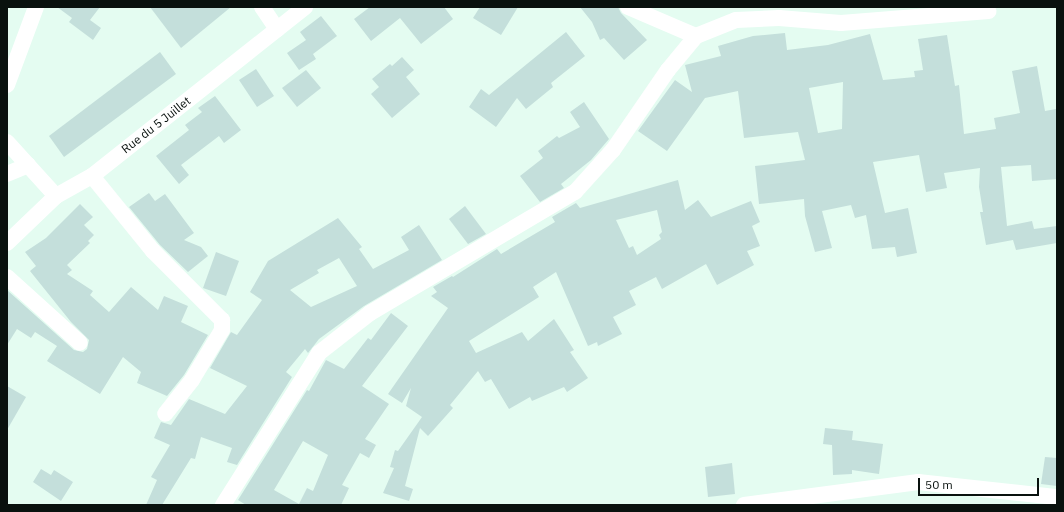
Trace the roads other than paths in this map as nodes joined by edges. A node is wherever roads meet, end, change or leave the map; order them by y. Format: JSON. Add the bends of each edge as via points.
{"nodes":[{"id":1,"x":36,"y":7,"type":"edge"},
{"id":2,"x":262,"y":7,"type":"edge"},
{"id":3,"x":305,"y":7,"type":"edge"},
{"id":4,"x":628,"y":7,"type":"edge"},
{"id":5,"x":989,"y":11,"type":"dead end"},
{"id":6,"x":277,"y":29,"type":"junction"},
{"id":7,"x":696,"y":36,"type":"junction"},
{"id":8,"x":7,"y":85,"type":"edge"},
{"id":9,"x":7,"y":142,"type":"edge"},
{"id":10,"x":28,"y":165,"type":"junction"},
{"id":11,"x":7,"y":174,"type":"edge"},
{"id":12,"x":92,"y":176,"type":"junction"},
{"id":13,"x":56,"y":196,"type":"junction"},
{"id":14,"x":7,"y":243,"type":"edge"},
{"id":15,"x":7,"y":276,"type":"edge"},
{"id":16,"x":80,"y":343,"type":"dead end"},
{"id":17,"x":165,"y":414,"type":"dead end"},
{"id":18,"x":1057,"y":497,"type":"edge"},
{"id":19,"x":223,"y":505,"type":"edge"},
{"id":20,"x":744,"y":505,"type":"edge"}],
"edges":[{"from":1,"to":8,"type":"street"},
{"from":2,"to":6,"type":"street"},
{"from":3,"to":6,"type":"street","name":"Rue du 5 Juillet"},
{"from":4,"to":7,"type":"street"},
{"from":5,"to":7,"type":"street","via":[[841,22],[779,18],[736,20]]},
{"from":6,"to":12,"type":"street","name":"Rue du 5 Juillet"},
{"from":7,"to":19,"type":"street","via":[[668,70],[613,150],[575,192],[370,313],[319,353]]},
{"from":9,"to":10,"type":"street"},
{"from":10,"to":11,"type":"street"},
{"from":10,"to":13,"type":"street"},
{"from":12,"to":13,"type":"street","name":"Rue du 5 Juillet"},
{"from":12,"to":17,"type":"street","via":[[153,251],[222,320],[222,330],[192,380]]},
{"from":13,"to":14,"type":"street","name":"Rue du 5 Juillet"},
{"from":15,"to":16,"type":"street"},
{"from":18,"to":20,"type":"street","via":[[918,482]]}]}
